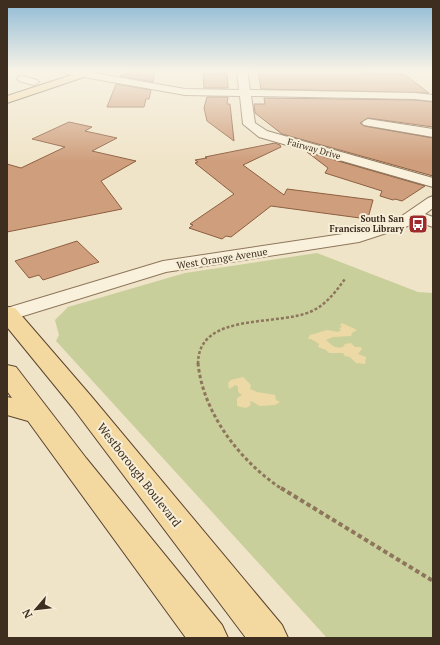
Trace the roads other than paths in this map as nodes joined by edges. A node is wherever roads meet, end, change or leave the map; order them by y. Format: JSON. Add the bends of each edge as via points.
{"nodes":[{"id":1,"x":246,"y":101,"type":"edge"},
{"id":2,"x":368,"y":123,"type":"dead end"},
{"id":3,"x":433,"y":133,"type":"edge"},
{"id":4,"x":433,"y":183,"type":"edge"},
{"id":5,"x":433,"y":200,"type":"edge"},
{"id":6,"x":413,"y":216,"type":"junction"},
{"id":7,"x":433,"y":222,"type":"edge"},
{"id":8,"x":7,"y":314,"type":"edge"},
{"id":9,"x":7,"y":373,"type":"edge"},
{"id":10,"x":7,"y":406,"type":"edge"},
{"id":11,"x":36,"y":413,"type":"junction"},
{"id":12,"x":209,"y":638,"type":"edge"},
{"id":13,"x":269,"y":638,"type":"edge"}],
"edges":[{"from":1,"to":4,"type":"street","name":"Fairway Drive","via":[[249,124],[263,134]]},
{"from":2,"to":3,"type":"street"},
{"from":5,"to":6,"type":"street","name":"West Orange Avenue"},
{"from":6,"to":7,"type":"street"},
{"from":6,"to":8,"type":"street","name":"West Orange Avenue","via":[[402,223],[359,237],[152,265]]},
{"from":8,"to":13,"type":"main road","name":"Westborough Boulevard","via":[[82,402]]},
{"from":9,"to":11,"type":"main road"},
{"from":10,"to":11,"type":"main road"},
{"from":11,"to":12,"type":"main road"}]}
